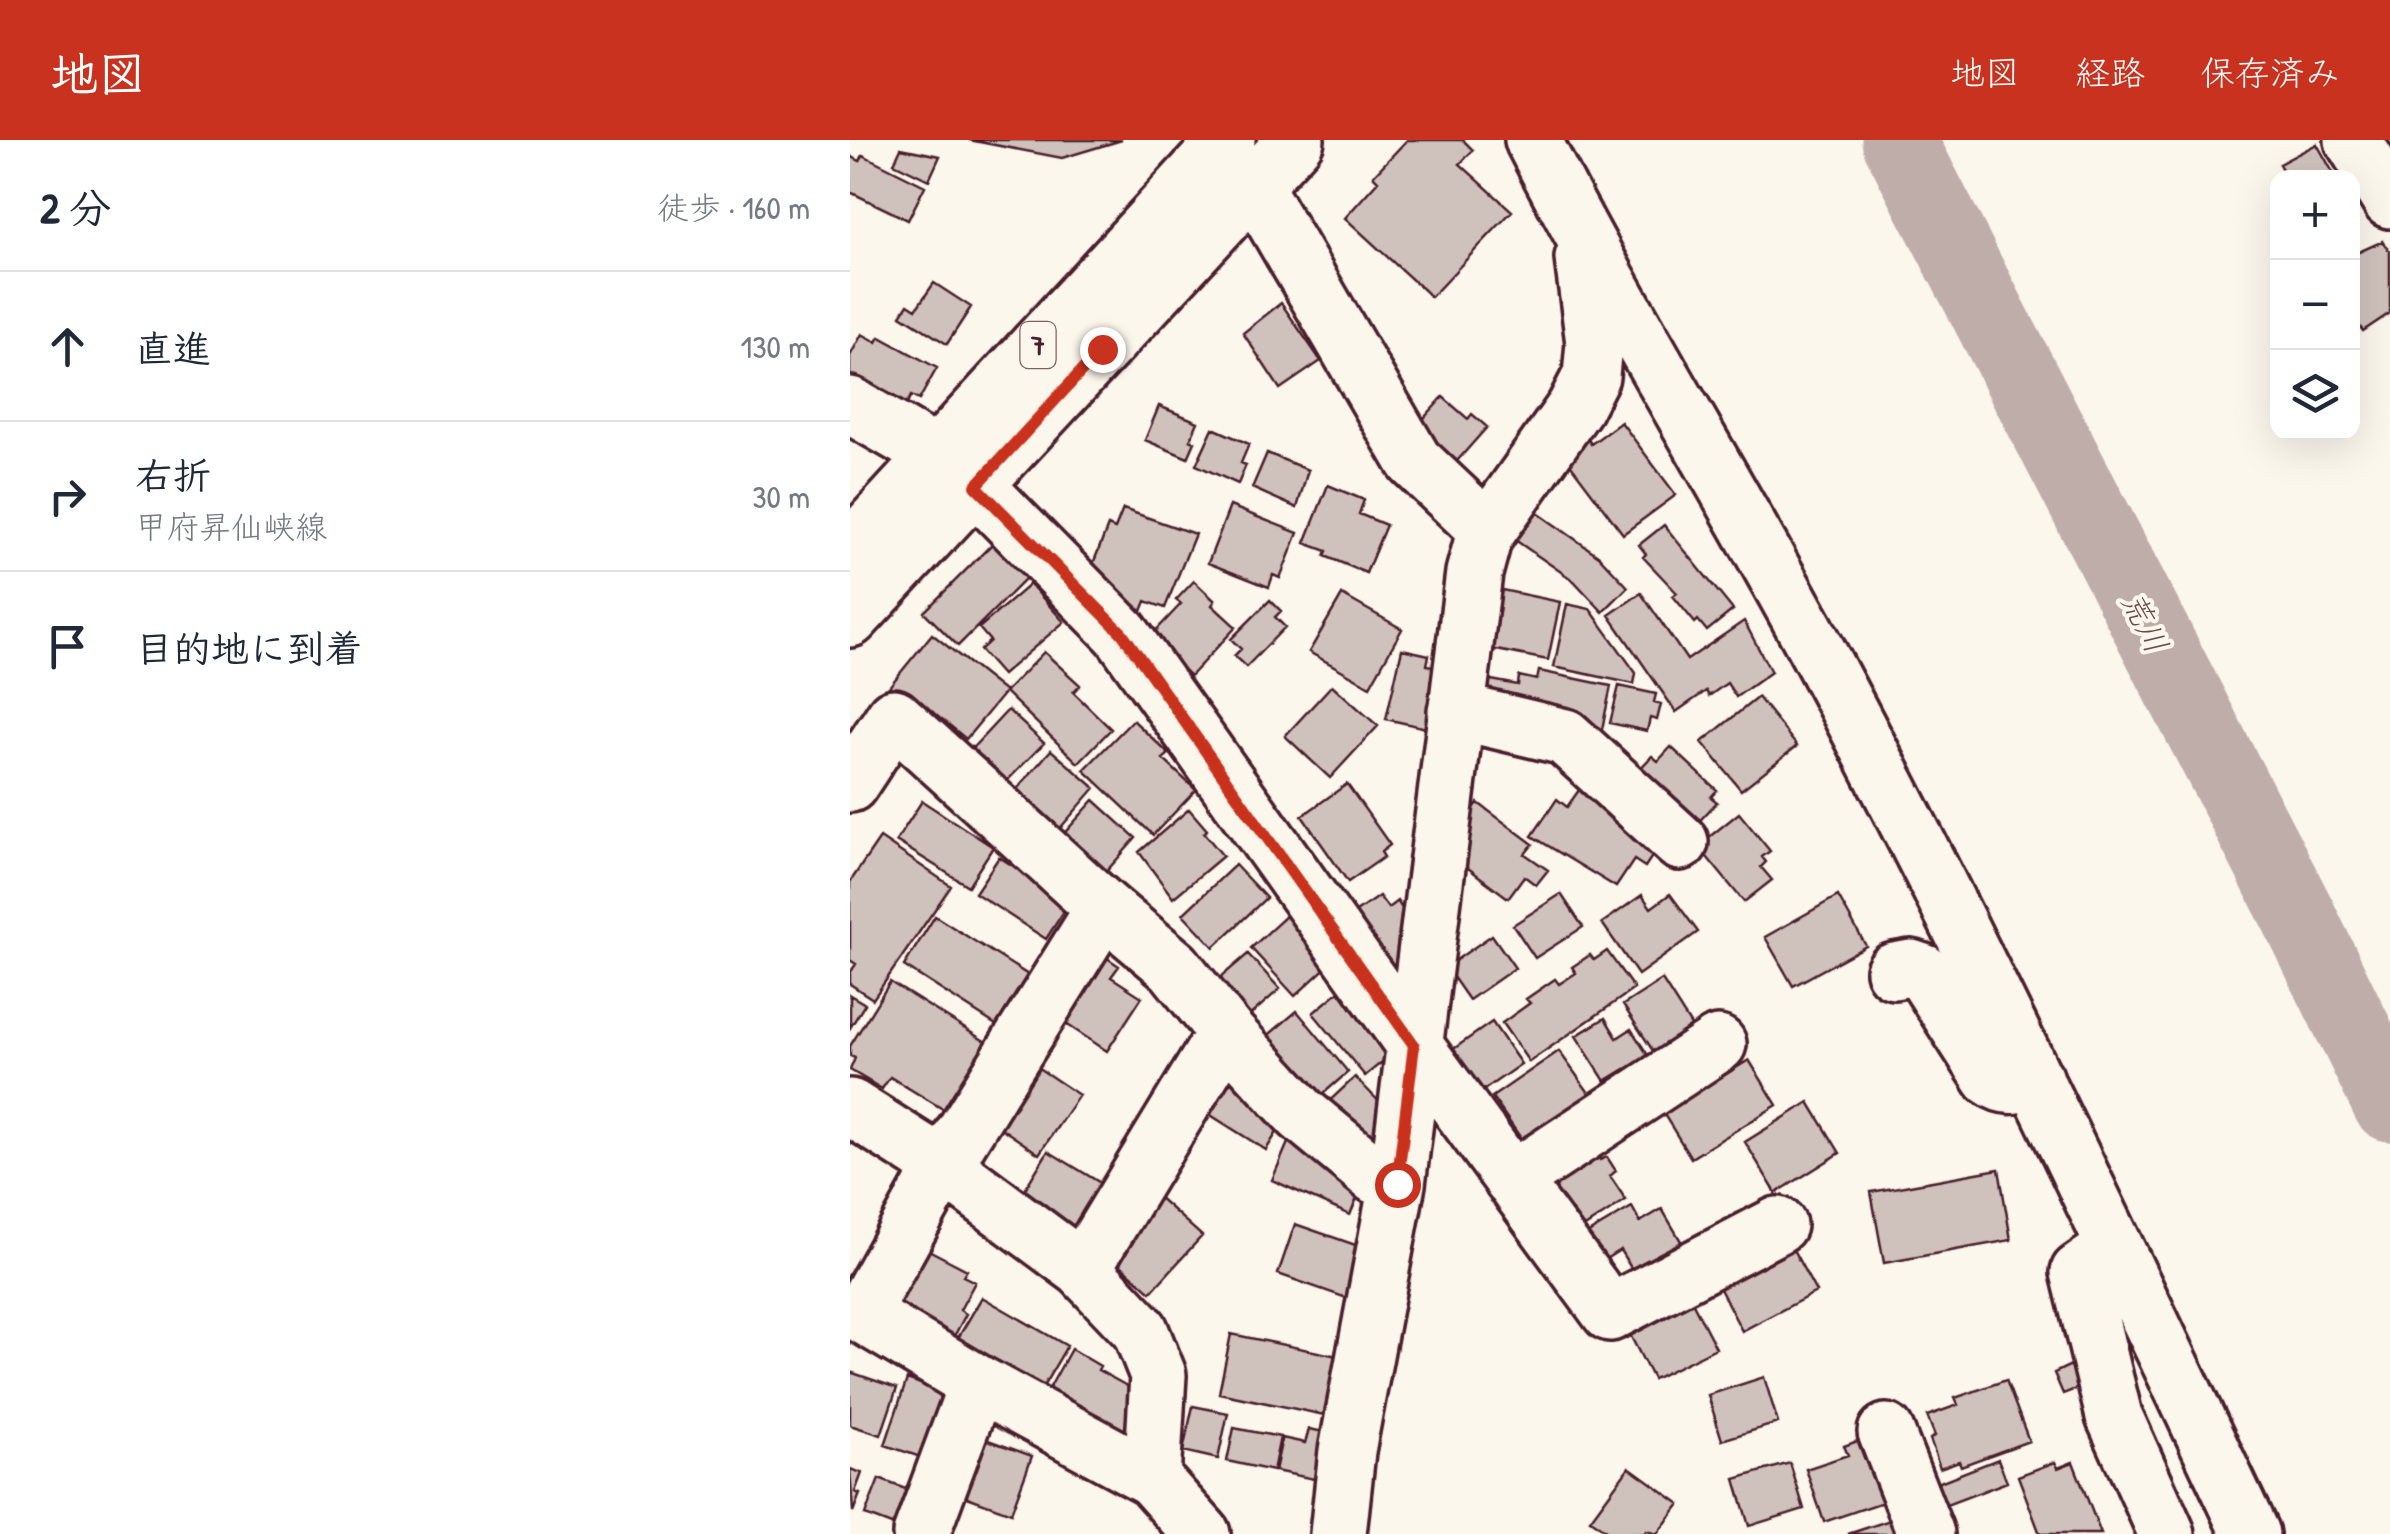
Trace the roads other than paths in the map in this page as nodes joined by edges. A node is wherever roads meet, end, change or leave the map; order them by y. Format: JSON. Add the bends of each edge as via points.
{"nodes":[{"id":1,"x":1296,"y":140,"type":"edge"},
{"id":2,"x":1533,"y":140,"type":"edge"},
{"id":3,"x":2352,"y":140,"type":"edge"},
{"id":4,"x":1240,"y":163,"type":"edge"},
{"id":5,"x":2390,"y":200,"type":"edge"},
{"id":6,"x":1581,"y":235,"type":"junction"},
{"id":7,"x":850,"y":405,"type":"edge"},
{"id":8,"x":957,"y":471,"type":"junction"},
{"id":9,"x":1488,"y":530,"type":"junction"},
{"id":10,"x":850,"y":550,"type":"edge"},
{"id":11,"x":850,"y":619,"type":"edge"},
{"id":12,"x":1456,"y":711,"type":"junction"},
{"id":13,"x":850,"y":784,"type":"edge"},
{"id":14,"x":1680,"y":842,"type":"dead end"},
{"id":15,"x":1104,"y":908,"type":"junction"},
{"id":16,"x":1894,"y":971,"type":"dead end"},
{"id":17,"x":1226,"y":1032,"type":"junction"},
{"id":18,"x":1718,"y":1044,"type":"dead end"},
{"id":19,"x":1414,"y":1045,"type":"junction"},
{"id":20,"x":2036,"y":1080,"type":"junction"},
{"id":21,"x":850,"y":1107,"type":"edge"},
{"id":22,"x":942,"y":1166,"type":"junction"},
{"id":23,"x":1512,"y":1180,"type":"junction"},
{"id":24,"x":1397,"y":1184,"type":"junction"},
{"id":25,"x":1778,"y":1224,"type":"dead end"},
{"id":26,"x":2114,"y":1247,"type":"junction"},
{"id":27,"x":1082,"y":1268,"type":"junction"},
{"id":28,"x":977,"y":1383,"type":"junction"},
{"id":29,"x":1886,"y":1432,"type":"dead end"},
{"id":30,"x":1152,"y":1478,"type":"junction"},
{"id":31,"x":921,"y":1534,"type":"edge"},
{"id":32,"x":1202,"y":1534,"type":"edge"},
{"id":33,"x":1338,"y":1534,"type":"edge"},
{"id":34,"x":1926,"y":1534,"type":"edge"},
{"id":35,"x":2167,"y":1534,"type":"edge"},
{"id":36,"x":2252,"y":1534,"type":"edge"}],
"edges":[{"from":1,"to":4,"type":"street","number":"7"},
{"from":2,"to":6,"type":"street"},
{"from":3,"to":5,"type":"street"},
{"from":4,"to":8,"type":"street","number":"7"},
{"from":4,"to":9,"type":"street","via":[[1414,460]]},
{"from":6,"to":9,"type":"street","via":[[1594,342],[1591,376]]},
{"from":6,"to":20,"type":"street","via":[[1834,682]]},
{"from":7,"to":8,"type":"street"},
{"from":8,"to":10,"type":"street","number":"7"},
{"from":8,"to":11,"type":"street","number":"7"},
{"from":8,"to":19,"type":"street","via":[[1122,633]]},
{"from":9,"to":12,"type":"street","via":[[1474,573]]},
{"from":12,"to":14,"type":"street","via":[[1565,738]]},
{"from":12,"to":19,"type":"street"},
{"from":13,"to":15,"type":"street","via":[[894,718]]},
{"from":15,"to":17,"type":"street","via":[[1174,967]]},
{"from":15,"to":22,"type":"street"},
{"from":16,"to":20,"type":"street","via":[[1923,972],[1991,1078],[2002,1086]]},
{"from":17,"to":24,"type":"street","via":[[1301,1114],[1376,1176]]},
{"from":17,"to":27,"type":"street"},
{"from":18,"to":23,"type":"street"},
{"from":19,"to":23,"type":"street"},
{"from":19,"to":24,"type":"street"},
{"from":20,"to":26,"type":"street"},
{"from":21,"to":22,"type":"street"},
{"from":22,"to":27,"type":"street"},
{"from":22,"to":28,"type":"street","via":[[861,1314]]},
{"from":23,"to":25,"type":"street","via":[[1610,1313]]},
{"from":24,"to":33,"type":"street"},
{"from":26,"to":35,"type":"street","via":[[2079,1272],[2114,1416]]},
{"from":26,"to":36,"type":"street"},
{"from":27,"to":30,"type":"street","via":[[1140,1330],[1158,1374]]},
{"from":28,"to":30,"type":"street"},
{"from":28,"to":31,"type":"street"},
{"from":29,"to":34,"type":"street"},
{"from":30,"to":32,"type":"street"}]}
